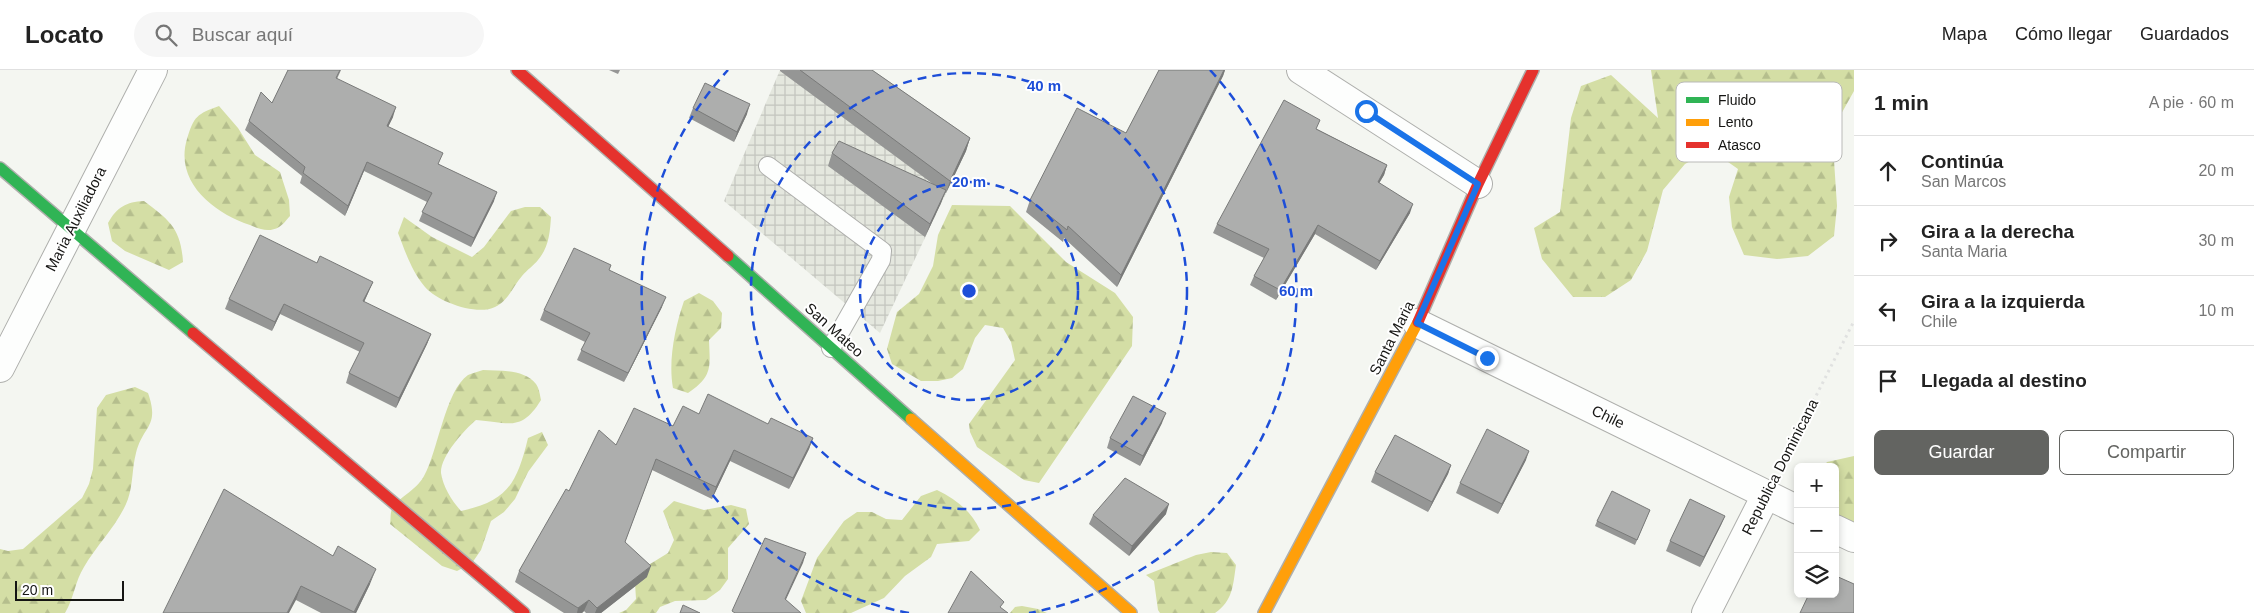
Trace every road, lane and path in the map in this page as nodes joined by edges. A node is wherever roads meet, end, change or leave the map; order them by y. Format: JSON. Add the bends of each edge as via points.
{"nodes":[{"id":1,"x":153,"y":70,"type":"edge"},
{"id":2,"x":517,"y":70,"type":"edge"},
{"id":3,"x":1301,"y":70,"type":"edge"},
{"id":4,"x":1533,"y":70,"type":"edge"},
{"id":5,"x":768,"y":166,"type":"dead end"},
{"id":6,"x":0,"y":168,"type":"edge"},
{"id":7,"x":1478,"y":184,"type":"junction"},
{"id":8,"x":70,"y":230,"type":"junction"},
{"id":9,"x":1854,"y":321,"type":"edge"},
{"id":10,"x":1417,"y":323,"type":"junction"},
{"id":11,"x":831,"y":348,"type":"junction"},
{"id":12,"x":0,"y":368,"type":"edge"},
{"id":13,"x":1766,"y":495,"type":"junction"},
{"id":14,"x":1794,"y":508,"type":"edge"},
{"id":15,"x":1839,"y":531,"type":"edge"},
{"id":16,"x":1854,"y":538,"type":"edge"},
{"id":17,"x":524,"y":613,"type":"edge"},
{"id":18,"x":1131,"y":613,"type":"edge"},
{"id":19,"x":1264,"y":613,"type":"edge"},
{"id":20,"x":1706,"y":613,"type":"edge"}],
"edges":[{"from":1,"to":8,"type":"street","name":"Maria Auxiliadora"},
{"from":2,"to":11,"type":"street","name":"San Mateo"},
{"from":3,"to":7,"type":"street"},
{"from":4,"to":7,"type":"street","name":"Santa Maria"},
{"from":5,"to":11,"type":"lane","via":[[882,251],[881,260]]},
{"from":6,"to":8,"type":"street"},
{"from":7,"to":10,"type":"street","name":"Santa Maria"},
{"from":8,"to":12,"type":"street","name":"Maria Auxiliadora"},
{"from":8,"to":17,"type":"street"},
{"from":9,"to":13,"type":"path","name":"Republica Dominicana"},
{"from":10,"to":13,"type":"street","name":"Chile"},
{"from":10,"to":19,"type":"street","name":"Santa Maria"},
{"from":11,"to":18,"type":"street","name":"San Mateo"},
{"from":13,"to":14,"type":"street","name":"Chile"},
{"from":13,"to":20,"type":"street","name":"Republica Dominicana"},
{"from":15,"to":16,"type":"street"}]}
